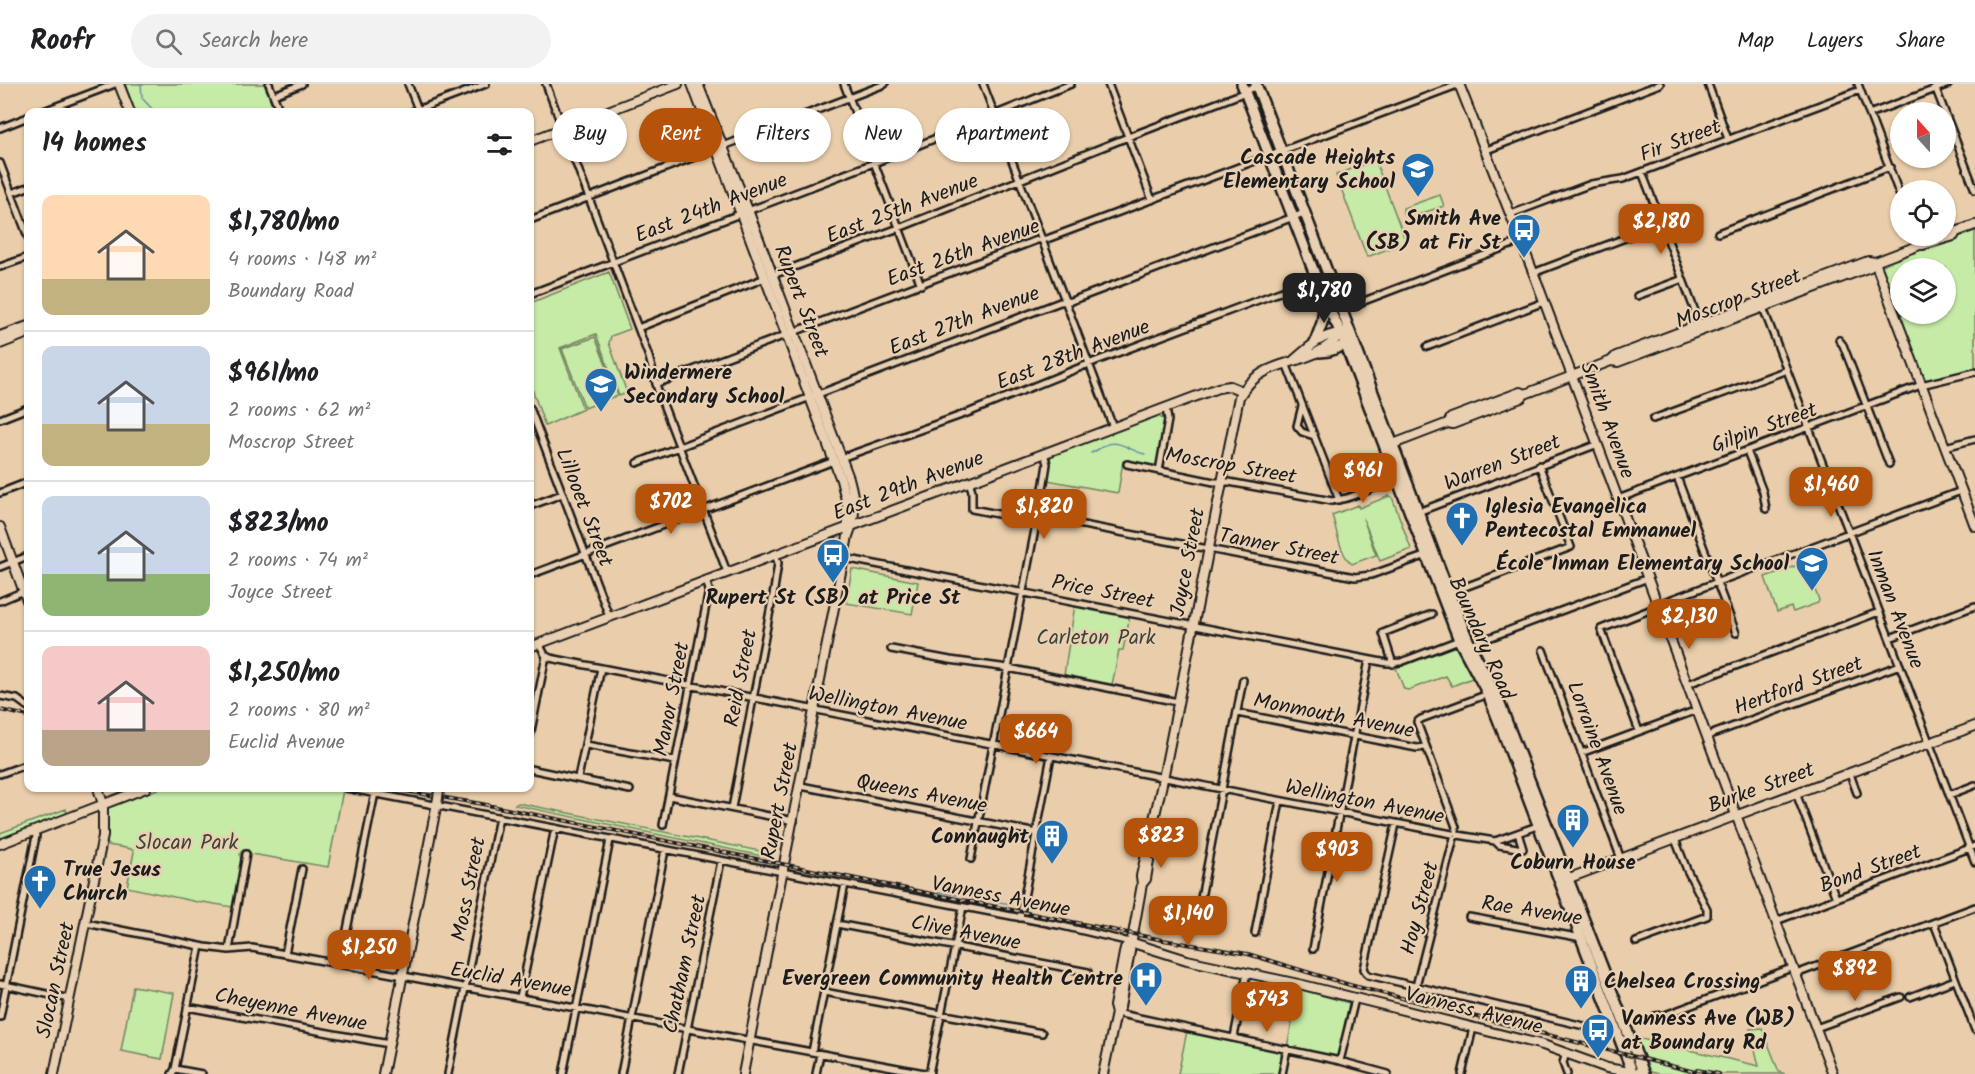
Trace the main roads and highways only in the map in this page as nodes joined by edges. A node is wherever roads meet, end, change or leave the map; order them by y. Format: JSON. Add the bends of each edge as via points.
{"nodes":[{"id":1,"x":1258,"y":85,"type":"edge"},
{"id":2,"x":1243,"y":88,"type":"edge"},
{"id":3,"x":1325,"y":300,"type":"junction"},
{"id":4,"x":1345,"y":320,"type":"junction"},
{"id":5,"x":1341,"y":333,"type":"junction"},
{"id":6,"x":1352,"y":336,"type":"junction"},
{"id":7,"x":1315,"y":342,"type":"road end"},
{"id":8,"x":1346,"y":345,"type":"junction"},
{"id":9,"x":1320,"y":352,"type":"road end"},
{"id":10,"x":1389,"y":446,"type":"junction"},
{"id":11,"x":1459,"y":639,"type":"junction"},
{"id":12,"x":1476,"y":658,"type":"junction"},
{"id":13,"x":1542,"y":824,"type":"junction"},
{"id":14,"x":1586,"y":937,"type":"junction"},
{"id":15,"x":1638,"y":1074,"type":"edge"}],
"edges":[{"from":1,"to":4,"type":"main road","name":"Boundary Road"},
{"from":2,"to":3,"type":"main road","name":"Boundary Road"},
{"from":3,"to":5,"type":"main road","name":"Boundary Road"},
{"from":3,"to":7,"type":"main road"},
{"from":4,"to":5,"type":"main road"},
{"from":4,"to":6,"type":"main road","name":"Boundary Road"},
{"from":5,"to":6,"type":"main road"},
{"from":5,"to":8,"type":"main road","name":"Boundary Road"},
{"from":6,"to":10,"type":"main road","name":"Boundary Road"},
{"from":8,"to":9,"type":"main road"},
{"from":8,"to":10,"type":"main road","name":"Boundary Road"},
{"from":10,"to":11,"type":"main road","name":"Boundary Road"},
{"from":10,"to":12,"type":"main road","name":"Boundary Road"},
{"from":11,"to":12,"type":"main road"},
{"from":11,"to":13,"type":"main road","name":"Boundary Road","via":[[1488,694]]},
{"from":12,"to":13,"type":"main road","name":"Boundary Road","via":[[1497,697]]},
{"from":13,"to":14,"type":"main road","name":"Boundary Road"},
{"from":14,"to":15,"type":"main road","name":"Boundary Road"},
{"from":14,"to":15,"type":"main road","name":"Boundary Road","via":[[1618,1034]]}]}
